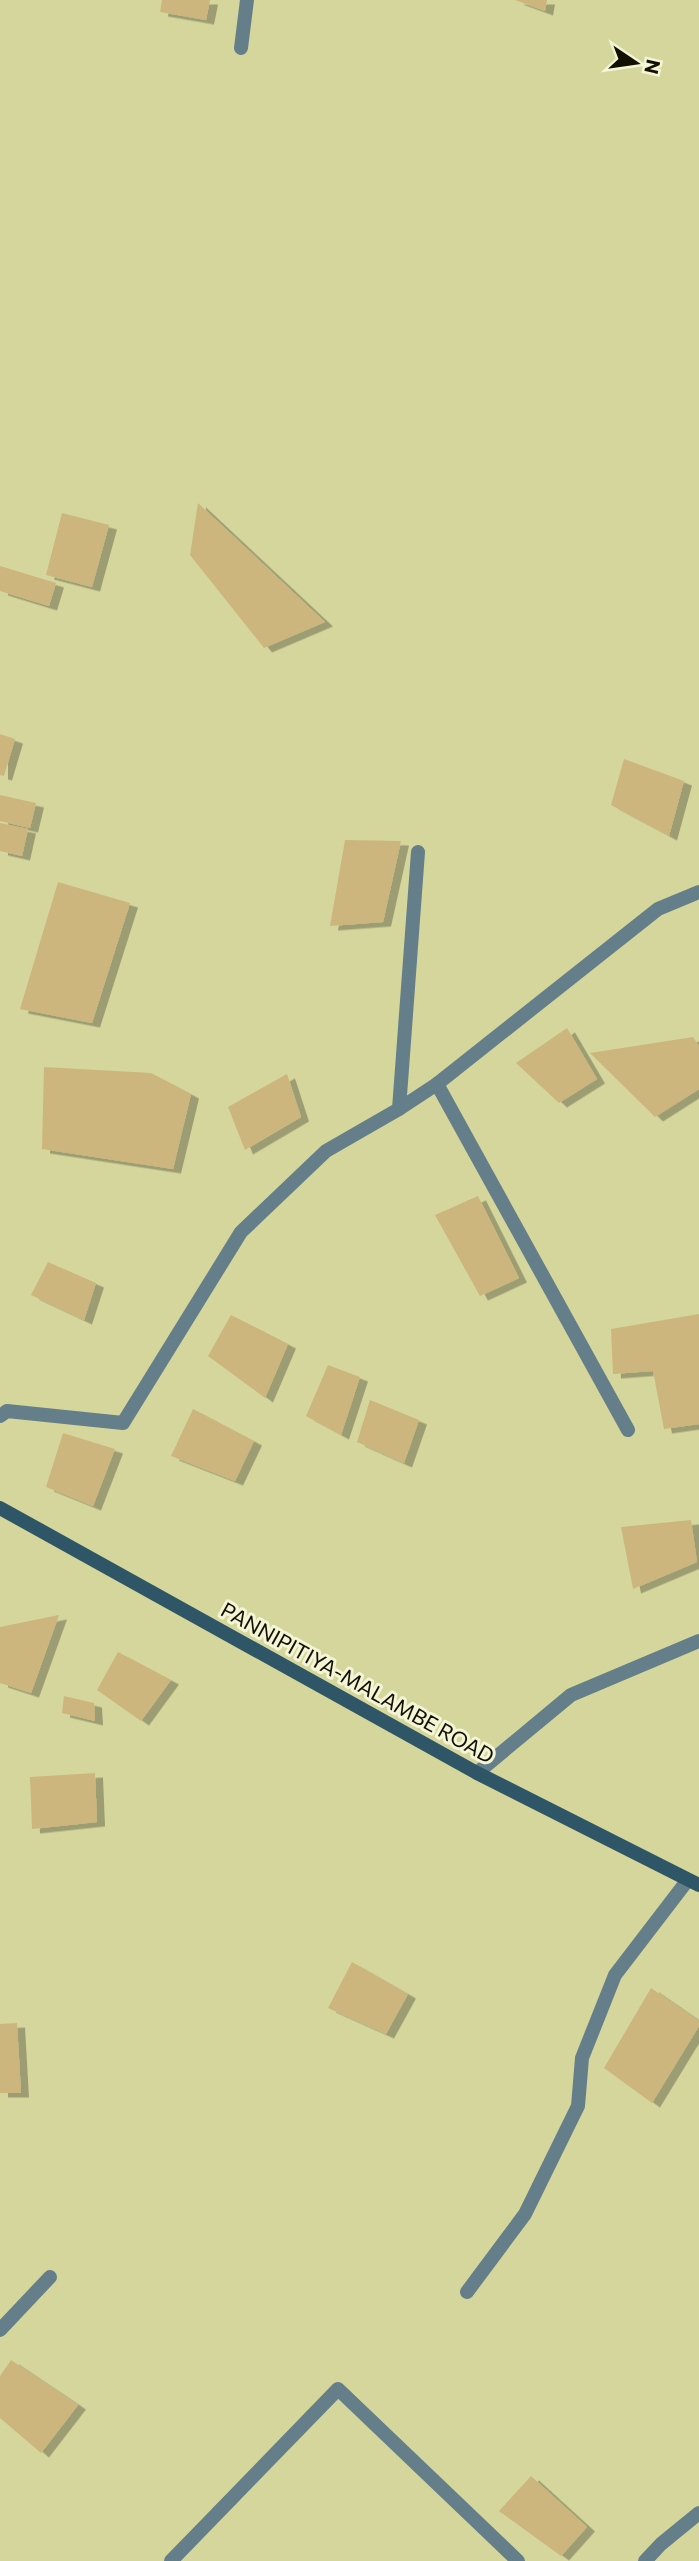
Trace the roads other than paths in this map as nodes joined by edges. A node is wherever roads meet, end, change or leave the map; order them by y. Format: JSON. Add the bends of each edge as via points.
{"nodes":[{"id":1,"x":247,"y":0,"type":"edge"},
{"id":2,"x":241,"y":48,"type":"dead end"},
{"id":3,"x":418,"y":852,"type":"dead end"},
{"id":4,"x":699,"y":892,"type":"edge"},
{"id":5,"x":437,"y":1084,"type":"junction"},
{"id":6,"x":399,"y":1109,"type":"junction"},
{"id":7,"x":0,"y":1416,"type":"edge"},
{"id":8,"x":628,"y":1430,"type":"dead end"},
{"id":9,"x":0,"y":1508,"type":"edge"},
{"id":10,"x":699,"y":1641,"type":"edge"},
{"id":11,"x":477,"y":1773,"type":"junction"},
{"id":12,"x":693,"y":1883,"type":"edge"},
{"id":13,"x":50,"y":2277,"type":"dead end"},
{"id":14,"x":467,"y":2292,"type":"dead end"},
{"id":15,"x":0,"y":2330,"type":"edge"},
{"id":16,"x":699,"y":2513,"type":"edge"},
{"id":17,"x":171,"y":2561,"type":"edge"},
{"id":18,"x":518,"y":2561,"type":"edge"},
{"id":19,"x":645,"y":2561,"type":"edge"}],
"edges":[{"from":1,"to":2,"type":"street"},
{"from":3,"to":6,"type":"street"},
{"from":4,"to":5,"type":"street","via":[[658,909]]},
{"from":5,"to":6,"type":"street"},
{"from":5,"to":8,"type":"street"},
{"from":6,"to":7,"type":"street","via":[[326,1151],[241,1232],[123,1423],[7,1411]]},
{"from":9,"to":11,"type":"street","name":"PANNIPITIYA-MALAMBE ROAD"},
{"from":10,"to":11,"type":"street","via":[[571,1695]]},
{"from":11,"to":12,"type":"street","name":"PANNIPITIYA-MALAMBE ROAD"},
{"from":12,"to":14,"type":"street","via":[[615,1975],[582,2058],[578,2106],[524,2214]]},
{"from":13,"to":15,"type":"street"},
{"from":16,"to":19,"type":"street"},
{"from":17,"to":18,"type":"street","via":[[338,2389]]}]}
